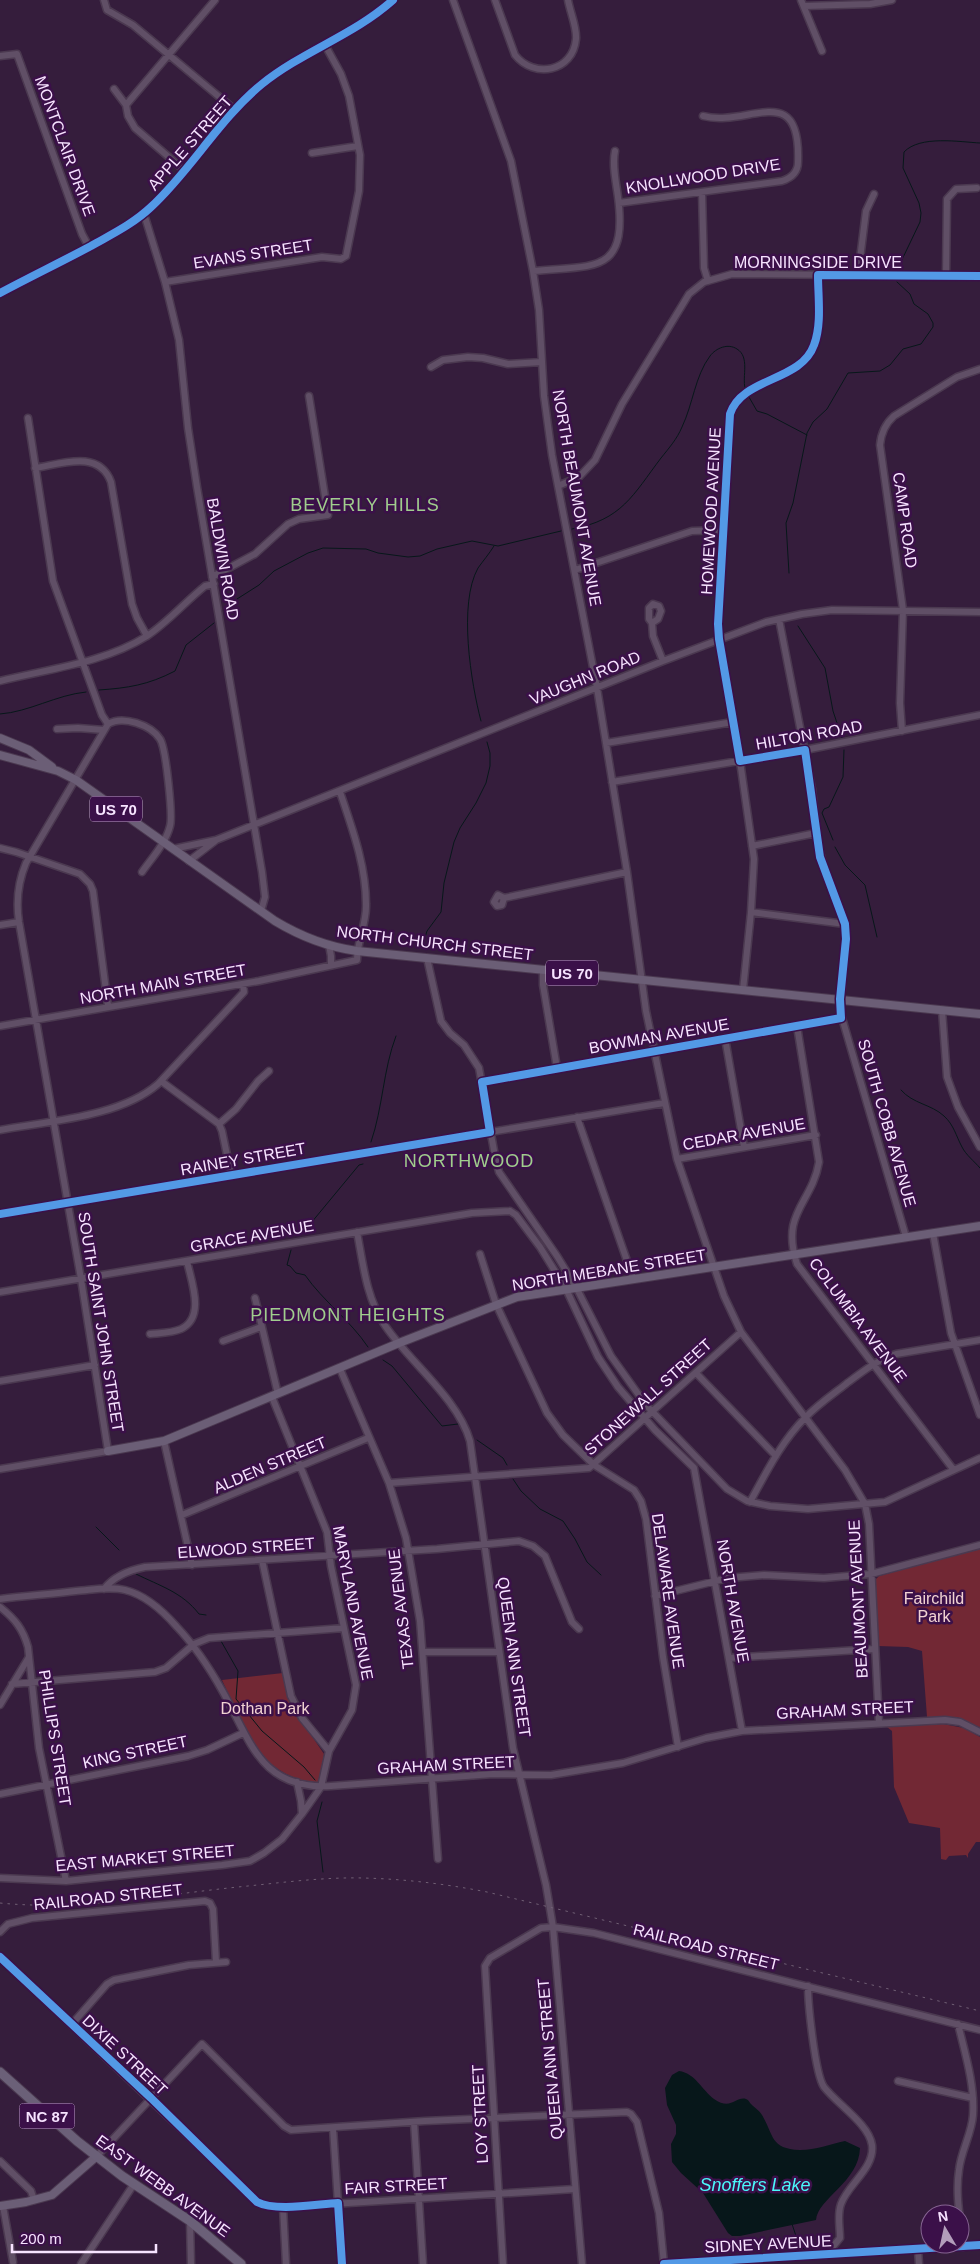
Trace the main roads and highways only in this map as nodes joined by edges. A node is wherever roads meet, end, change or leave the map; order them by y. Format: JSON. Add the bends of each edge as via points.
{"nodes":[{"id":1,"x":0,"y":738,"type":"edge"},
{"id":2,"x":0,"y":754,"type":"edge"},
{"id":3,"x":58,"y":770,"type":"junction"},
{"id":4,"x":980,"y":1014,"type":"edge"},
{"id":5,"x":980,"y":1226,"type":"edge"},
{"id":6,"x":108,"y":1451,"type":"road end"},
{"id":7,"x":0,"y":2072,"type":"edge"},
{"id":8,"x":97,"y":2156,"type":"junction"},
{"id":9,"x":1,"y":2206,"type":"edge"},
{"id":10,"x":241,"y":2264,"type":"edge"}],
"edges":[{"from":1,"to":3,"type":"main road","number":"US 70","via":[[29,750]]},
{"from":2,"to":3,"type":"main road","name":"NORTH CHURCH STREET","number":"US 70"},
{"from":3,"to":4,"type":"main road","name":"NORTH CHURCH STREET","number":"US 70","via":[[284,926],[329,945],[357,951]]},
{"from":5,"to":6,"type":"main road","name":"NORTH MEBANE STREET","via":[[522,1296],[399,1343],[164,1441]]},
{"from":7,"to":8,"type":"highway","name":"EAST WEBB AVENUE","number":"NC 87"},
{"from":8,"to":9,"type":"main road","via":[[57,2192],[44,2198]]},
{"from":8,"to":10,"type":"highway","name":"EAST WEBB AVENUE","number":"NC 87","via":[[190,2221]]}]}
